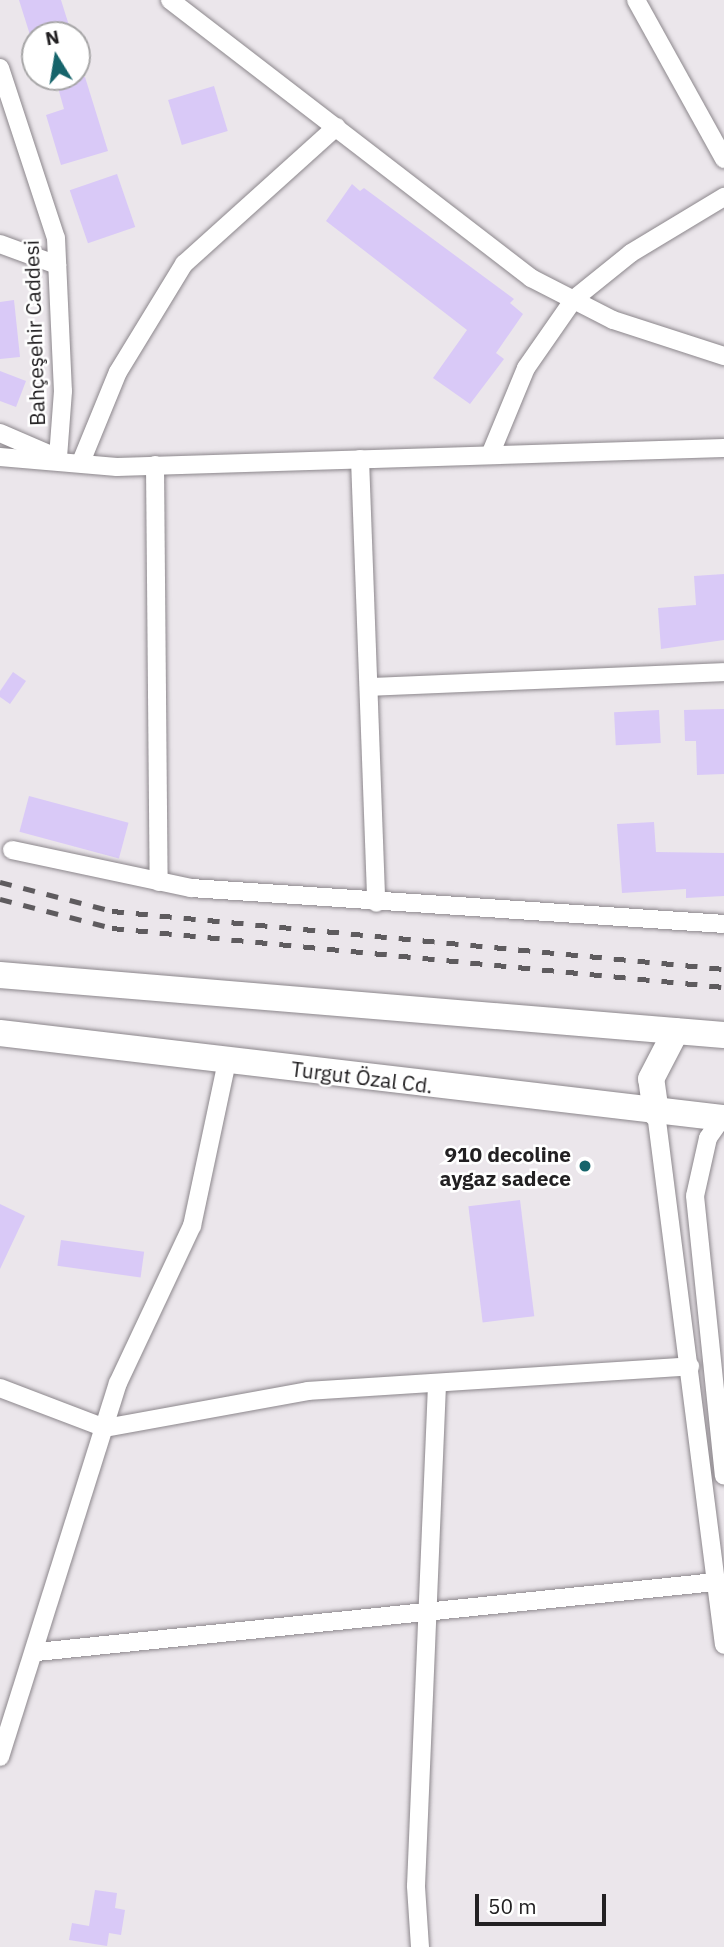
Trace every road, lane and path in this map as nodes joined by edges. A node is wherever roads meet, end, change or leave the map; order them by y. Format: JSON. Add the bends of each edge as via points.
{"nodes":[{"id":1,"x":170,"y":0,"type":"edge"},
{"id":2,"x":636,"y":0,"type":"edge"},
{"id":3,"x":0,"y":68,"type":"edge"},
{"id":4,"x":336,"y":127,"type":"junction"},
{"id":5,"x":724,"y":159,"type":"edge"},
{"id":6,"x":724,"y":197,"type":"edge"},
{"id":7,"x":0,"y":244,"type":"edge"},
{"id":8,"x":57,"y":265,"type":"junction"},
{"id":9,"x":574,"y":299,"type":"junction"},
{"id":10,"x":724,"y":356,"type":"edge"},
{"id":11,"x":0,"y":433,"type":"edge"},
{"id":12,"x":724,"y":448,"type":"edge"},
{"id":13,"x":490,"y":455,"type":"junction"},
{"id":14,"x":0,"y":457,"type":"edge"},
{"id":15,"x":58,"y":458,"type":"junction"},
{"id":16,"x":360,"y":459,"type":"junction"},
{"id":17,"x":81,"y":461,"type":"junction"},
{"id":18,"x":155,"y":466,"type":"junction"},
{"id":19,"x":724,"y":672,"type":"edge"},
{"id":20,"x":369,"y":687,"type":"junction"},
{"id":21,"x":12,"y":850,"type":"dead end"},
{"id":22,"x":159,"y":882,"type":"junction"},
{"id":23,"x":376,"y":902,"type":"junction"},
{"id":24,"x":724,"y":924,"type":"edge"},
{"id":25,"x":0,"y":975,"type":"edge"},
{"id":26,"x":676,"y":1031,"type":"junction"},
{"id":27,"x":0,"y":1033,"type":"edge"},
{"id":28,"x":724,"y":1035,"type":"edge"},
{"id":29,"x":227,"y":1061,"type":"junction"},
{"id":30,"x":656,"y":1113,"type":"junction"},
{"id":31,"x":723,"y":1116,"type":"edge"},
{"id":32,"x":690,"y":1366,"type":"junction"},
{"id":33,"x":437,"y":1384,"type":"junction"},
{"id":34,"x":0,"y":1388,"type":"edge"},
{"id":35,"x":105,"y":1428,"type":"junction"},
{"id":36,"x":724,"y":1476,"type":"edge"},
{"id":37,"x":716,"y":1582,"type":"junction"},
{"id":38,"x":431,"y":1609,"type":"junction"},
{"id":39,"x":724,"y":1645,"type":"edge"},
{"id":40,"x":37,"y":1652,"type":"junction"},
{"id":41,"x":0,"y":1757,"type":"edge"},
{"id":42,"x":420,"y":1947,"type":"edge"}],
"edges":[{"from":1,"to":4,"type":"street"},
{"from":2,"to":5,"type":"street"},
{"from":3,"to":8,"type":"street","name":"Bahçeşehir Caddesi","via":[[57,238]]},
{"from":4,"to":9,"type":"street","via":[[531,278]]},
{"from":4,"to":17,"type":"street","via":[[184,264],[118,372]]},
{"from":6,"to":9,"type":"street","via":[[631,253]]},
{"from":7,"to":8,"type":"street"},
{"from":8,"to":15,"type":"street","name":"Bahçeşehir Caddesi","via":[[63,391]]},
{"from":9,"to":10,"type":"street","via":[[613,320]]},
{"from":9,"to":13,"type":"street","via":[[526,368]]},
{"from":11,"to":15,"type":"street","name":"Bahçeşehir Caddesi"},
{"from":12,"to":13,"type":"street"},
{"from":13,"to":16,"type":"street"},
{"from":14,"to":15,"type":"street"},
{"from":15,"to":17,"type":"street"},
{"from":16,"to":18,"type":"street"},
{"from":16,"to":20,"type":"street"},
{"from":17,"to":18,"type":"street"},
{"from":18,"to":22,"type":"street"},
{"from":19,"to":20,"type":"street"},
{"from":20,"to":23,"type":"street"},
{"from":21,"to":22,"type":"street"},
{"from":22,"to":23,"type":"street"},
{"from":23,"to":24,"type":"street"},
{"from":25,"to":26,"type":"main road"},
{"from":26,"to":28,"type":"main road"},
{"from":26,"to":30,"type":"main road","via":[[652,1079]]},
{"from":27,"to":29,"type":"main road","name":"Turgut Özal Cd."},
{"from":29,"to":30,"type":"main road","name":"Turgut Özal Cd."},
{"from":29,"to":35,"type":"street","via":[[207,1175],[192,1226],[118,1383]]},
{"from":30,"to":31,"type":"main road","name":"Turgut Özal Cd."},
{"from":30,"to":32,"type":"street"},
{"from":31,"to":36,"type":"street","via":[[708,1138],[695,1196]]},
{"from":32,"to":33,"type":"street"},
{"from":32,"to":37,"type":"street"},
{"from":33,"to":35,"type":"street","via":[[308,1391]]},
{"from":33,"to":38,"type":"street"},
{"from":34,"to":35,"type":"street"},
{"from":35,"to":40,"type":"street"},
{"from":37,"to":38,"type":"street"},
{"from":37,"to":39,"type":"street"},
{"from":38,"to":40,"type":"street"},
{"from":38,"to":42,"type":"street","via":[[416,1886]]},
{"from":40,"to":41,"type":"street"}]}
